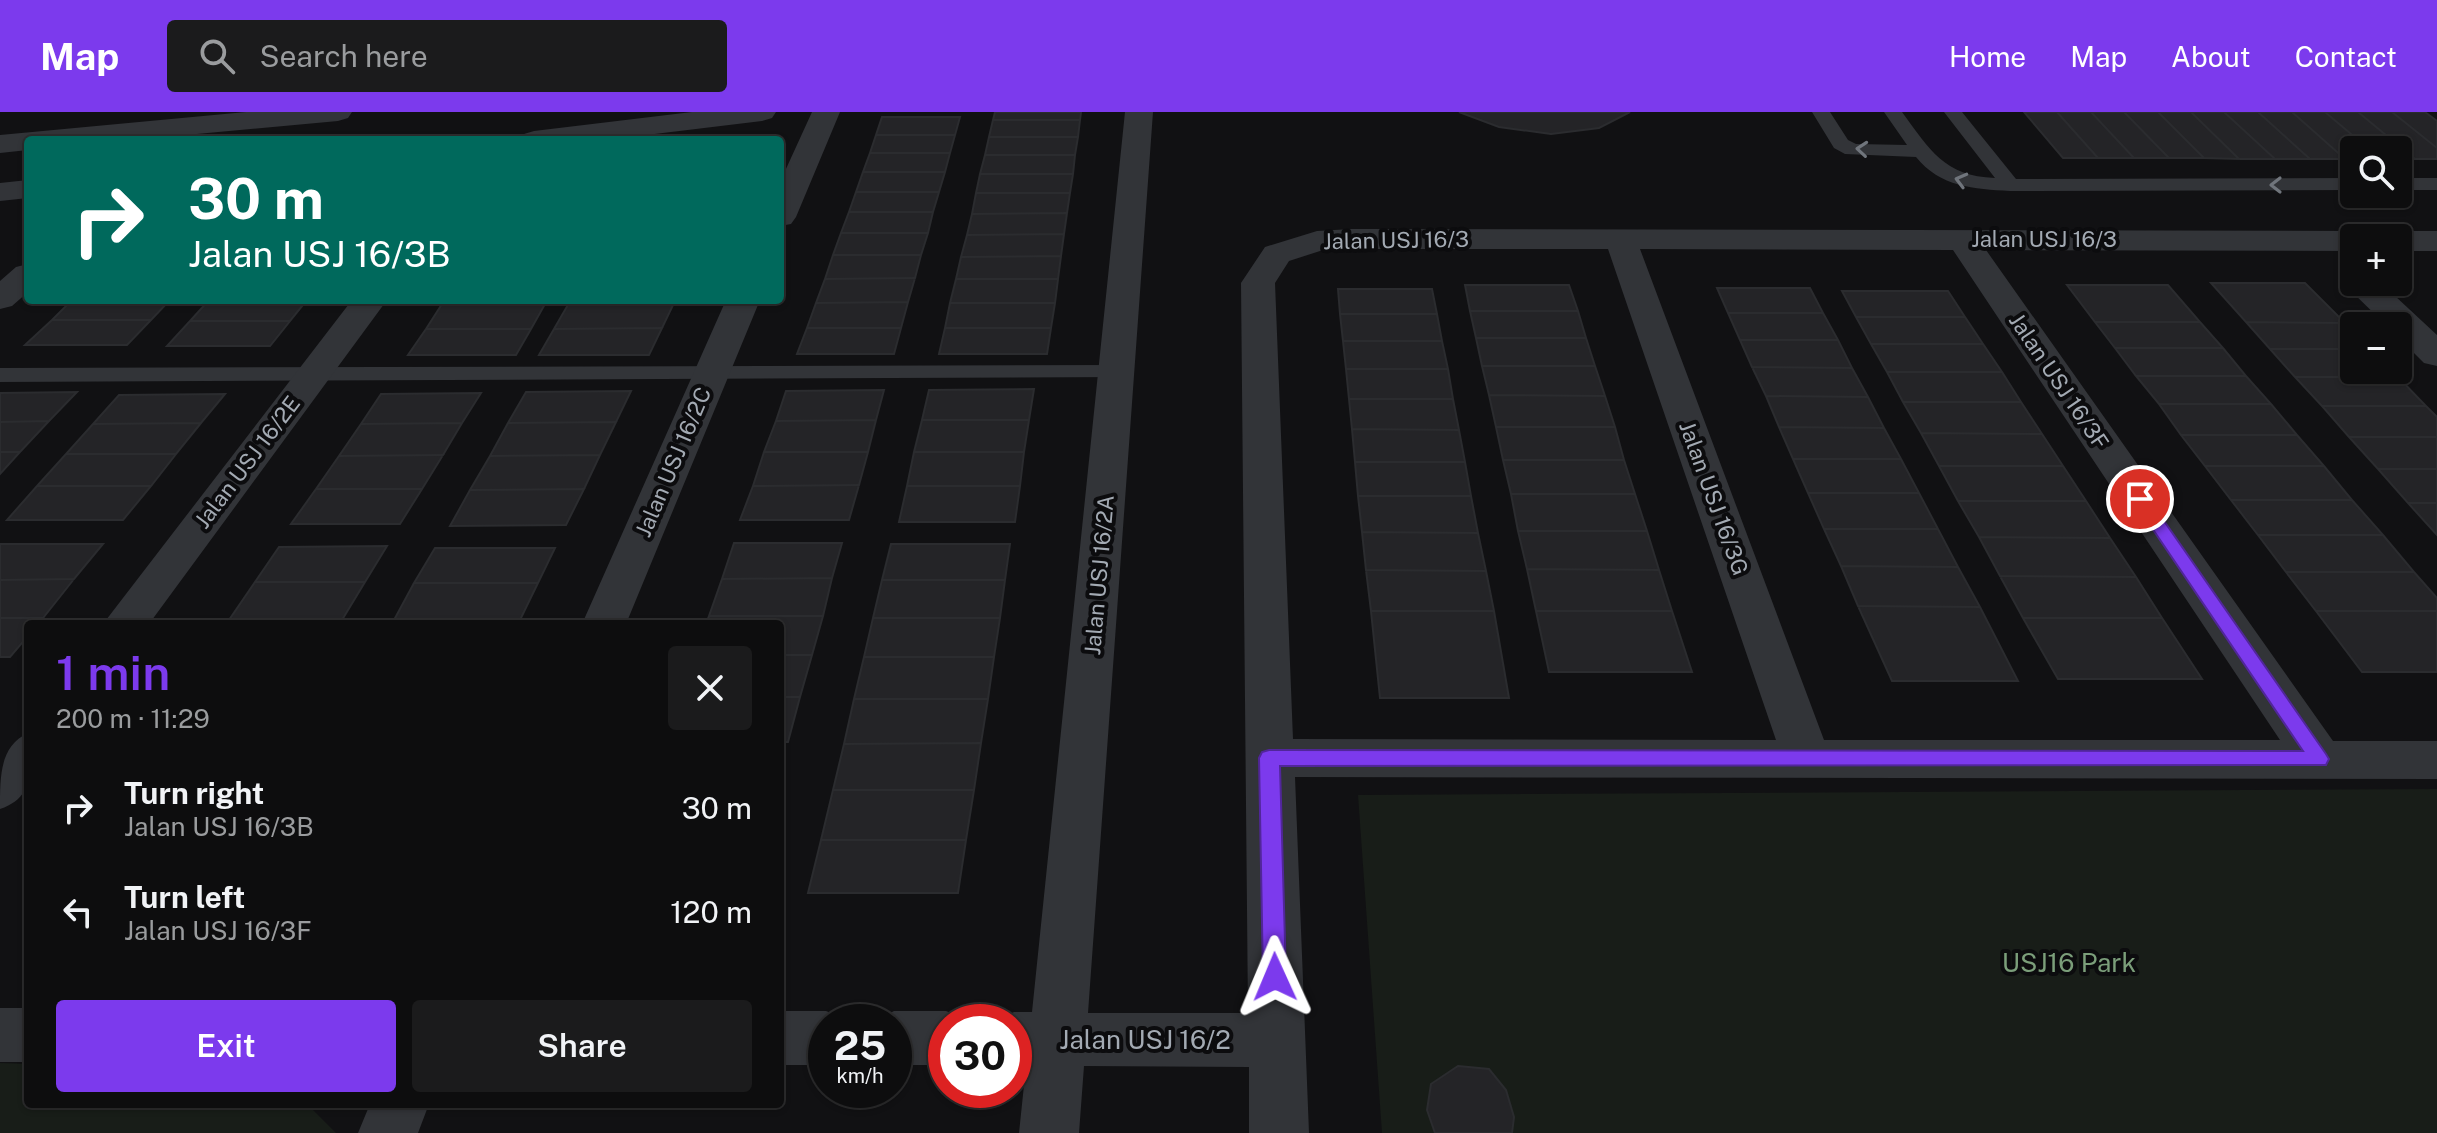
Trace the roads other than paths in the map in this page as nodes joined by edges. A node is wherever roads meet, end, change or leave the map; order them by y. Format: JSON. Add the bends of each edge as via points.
{"nodes":[{"id":1,"x":338,"y":112,"type":"edge"},
{"id":2,"x":762,"y":112,"type":"edge"},
{"id":3,"x":826,"y":112,"type":"edge"},
{"id":4,"x":1139,"y":112,"type":"edge"},
{"id":5,"x":1821,"y":112,"type":"edge"},
{"id":6,"x":1893,"y":112,"type":"edge"},
{"id":7,"x":1953,"y":112,"type":"edge"},
{"id":8,"x":82,"y":136,"type":"edge"},
{"id":9,"x":567,"y":136,"type":"edge"},
{"id":10,"x":24,"y":141,"type":"edge"},
{"id":11,"x":0,"y":144,"type":"edge"},
{"id":12,"x":1921,"y":151,"type":"junction"},
{"id":13,"x":2340,"y":184,"type":"edge"},
{"id":14,"x":2412,"y":184,"type":"edge"},
{"id":15,"x":2437,"y":184,"type":"edge"},
{"id":16,"x":2010,"y":185,"type":"junction"},
{"id":17,"x":24,"y":189,"type":"edge"},
{"id":18,"x":0,"y":192,"type":"edge"},
{"id":19,"x":784,"y":208,"type":"edge"},
{"id":20,"x":1620,"y":238,"type":"junction"},
{"id":21,"x":1962,"y":239,"type":"junction"},
{"id":22,"x":2336,"y":240,"type":"edge"},
{"id":23,"x":2412,"y":241,"type":"edge"},
{"id":24,"x":2437,"y":241,"type":"edge"},
{"id":25,"x":24,"y":278,"type":"edge"},
{"id":26,"x":2376,"y":296,"type":"edge"},
{"id":27,"x":0,"y":299,"type":"edge"},
{"id":28,"x":367,"y":304,"type":"edge"},
{"id":29,"x":741,"y":304,"type":"edge"},
{"id":30,"x":2437,"y":355,"type":"edge"},
{"id":31,"x":1117,"y":372,"type":"junction"},
{"id":32,"x":711,"y":373,"type":"junction"},
{"id":33,"x":314,"y":374,"type":"junction"},
{"id":34,"x":0,"y":375,"type":"edge"},
{"id":35,"x":128,"y":620,"type":"edge"},
{"id":36,"x":606,"y":620,"type":"edge"},
{"id":37,"x":24,"y":757,"type":"edge"},
{"id":38,"x":1269,"y":758,"type":"junction"},
{"id":39,"x":1807,"y":759,"type":"junction"},
{"id":40,"x":2319,"y":759,"type":"junction"},
{"id":41,"x":2437,"y":760,"type":"edge"},
{"id":42,"x":0,"y":789,"type":"edge"},
{"id":43,"x":0,"y":1035,"type":"edge"},
{"id":44,"x":24,"y":1035,"type":"edge"},
{"id":45,"x":784,"y":1038,"type":"edge"},
{"id":46,"x":808,"y":1038,"type":"edge"},
{"id":47,"x":1036,"y":1039,"type":"edge"},
{"id":48,"x":1276,"y":1040,"type":"junction"},
{"id":49,"x":398,"y":1108,"type":"edge"},
{"id":50,"x":388,"y":1133,"type":"edge"},
{"id":51,"x":1049,"y":1133,"type":"edge"},
{"id":52,"x":1279,"y":1133,"type":"edge"}],
"edges":[{"from":1,"to":8,"type":"street"},
{"from":2,"to":9,"type":"street"},
{"from":3,"to":19,"type":"street"},
{"from":4,"to":31,"type":"street","name":"Jalan USJ 16/2A"},
{"from":12,"to":5,"type":"lane","one_way":true,"via":[[1852,150],[1841,144]]},
{"from":6,"to":12,"type":"lane"},
{"from":7,"to":16,"type":"lane"},
{"from":10,"to":11,"type":"street"},
{"from":16,"to":12,"type":"lane","one_way":true,"via":[[1945,176]]},
{"from":13,"to":16,"type":"lane","one_way":true},
{"from":14,"to":15,"type":"lane"},
{"from":17,"to":18,"type":"street"},
{"from":20,"to":21,"type":"street","name":"Jalan USJ 16/3"},
{"from":20,"to":38,"type":"street","name":"Jalan USJ 16/3","via":[[1352,239],[1317,241],[1277,254],[1258,283]]},
{"from":20,"to":39,"type":"street","name":"Jalan USJ 16/3G"},
{"from":21,"to":22,"type":"street","name":"Jalan USJ 16/3"},
{"from":21,"to":40,"type":"street","name":"Jalan USJ 16/3F"},
{"from":23,"to":24,"type":"street"},
{"from":25,"to":27,"type":"street"},
{"from":26,"to":30,"type":"street"},
{"from":28,"to":33,"type":"street","name":"Jalan USJ 16/2E"},
{"from":29,"to":32,"type":"street","name":"Jalan USJ 16/2C"},
{"from":31,"to":32,"type":"lane"},
{"from":31,"to":47,"type":"street","name":"Jalan USJ 16/2A"},
{"from":32,"to":33,"type":"lane"},
{"from":32,"to":36,"type":"street","name":"Jalan USJ 16/2C"},
{"from":33,"to":34,"type":"lane"},
{"from":33,"to":35,"type":"street","name":"Jalan USJ 16/2E"},
{"from":37,"to":42,"type":"street"},
{"from":38,"to":39,"type":"street"},
{"from":38,"to":48,"type":"street","name":"Jalan USJ 16/3"},
{"from":39,"to":40,"type":"street"},
{"from":40,"to":41,"type":"street"},
{"from":43,"to":44,"type":"street"},
{"from":45,"to":46,"type":"street"},
{"from":47,"to":48,"type":"street","name":"Jalan USJ 16/2"},
{"from":47,"to":51,"type":"street","name":"Jalan USJ 16/2A"},
{"from":48,"to":52,"type":"street","name":"Jalan USJ 16/3"},
{"from":49,"to":50,"type":"street"}]}
